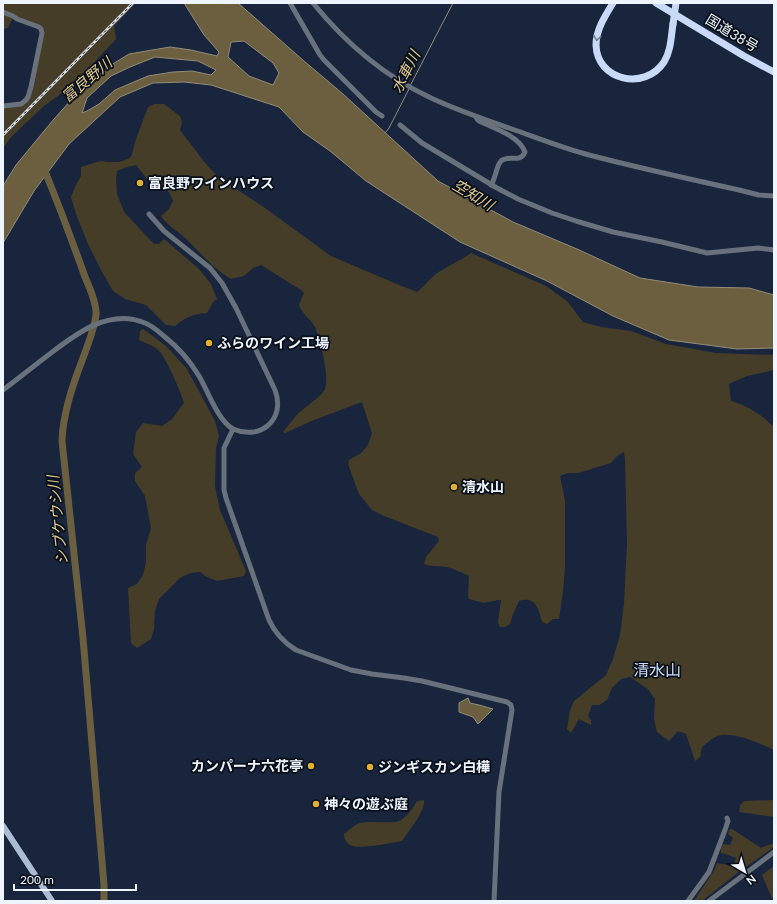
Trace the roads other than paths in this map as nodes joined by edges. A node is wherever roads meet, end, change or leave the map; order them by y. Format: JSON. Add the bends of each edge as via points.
{"nodes":[{"id":1,"x":290,"y":3,"type":"edge"},
{"id":2,"x":313,"y":3,"type":"edge"},
{"id":3,"x":613,"y":3,"type":"edge"},
{"id":4,"x":656,"y":3,"type":"edge"},
{"id":5,"x":676,"y":3,"type":"edge"},
{"id":6,"x":3,"y":12,"type":"edge"},
{"id":7,"x":774,"y":72,"type":"edge"},
{"id":8,"x":3,"y":106,"type":"edge"},
{"id":9,"x":382,"y":116,"type":"dead end"},
{"id":10,"x":476,"y":116,"type":"junction"},
{"id":11,"x":400,"y":125,"type":"dead end"},
{"id":12,"x":491,"y":185,"type":"junction"},
{"id":13,"x":774,"y":196,"type":"edge"},
{"id":14,"x":149,"y":214,"type":"dead end"},
{"id":15,"x":774,"y":250,"type":"edge"},
{"id":16,"x":3,"y":390,"type":"edge"},
{"id":17,"x":233,"y":429,"type":"junction"},
{"id":18,"x":727,"y":818,"type":"dead end"},
{"id":19,"x":3,"y":826,"type":"edge"},
{"id":20,"x":774,"y":852,"type":"edge"},
{"id":21,"x":52,"y":901,"type":"edge"},
{"id":22,"x":494,"y":901,"type":"edge"},
{"id":23,"x":688,"y":901,"type":"edge"},
{"id":24,"x":709,"y":901,"type":"edge"}],
"edges":[{"from":1,"to":9,"type":"street","via":[[324,60]]},
{"from":2,"to":10,"type":"street","via":[[336,29],[381,68],[427,96]]},
{"from":3,"to":5,"type":"highway","one_way":true,"bridge":true,"via":[[602,22],[596,46],[600,59],[611,73],[634,80],[656,72],[667,57]]},
{"from":4,"to":7,"type":"highway","name":"国道38号"},
{"from":6,"to":8,"type":"street","via":[[39,27],[42,32],[26,100],[21,104]]},
{"from":10,"to":12,"type":"street","via":[[479,121],[518,142],[525,152],[520,158],[505,158],[501,161]]},
{"from":10,"to":13,"type":"street","via":[[589,155],[759,195]]},
{"from":11,"to":12,"type":"street","via":[[422,143]]},
{"from":12,"to":15,"type":"street","via":[[518,200],[546,211],[613,232],[707,253],[758,248]]},
{"from":14,"to":17,"type":"street","via":[[164,230],[210,268],[222,283],[278,398],[274,418],[259,431],[243,433]]},
{"from":16,"to":17,"type":"street","via":[[80,332],[109,320],[140,321],[155,328],[182,352],[200,377],[221,418]]},
{"from":17,"to":22,"type":"street","via":[[224,448],[224,490],[269,620],[280,638],[296,650],[351,670],[438,684],[501,700],[511,705],[499,792]]},
{"from":18,"to":23,"type":"street","via":[[709,872]]},
{"from":19,"to":21,"type":"main road"},
{"from":20,"to":24,"type":"street"}]}
